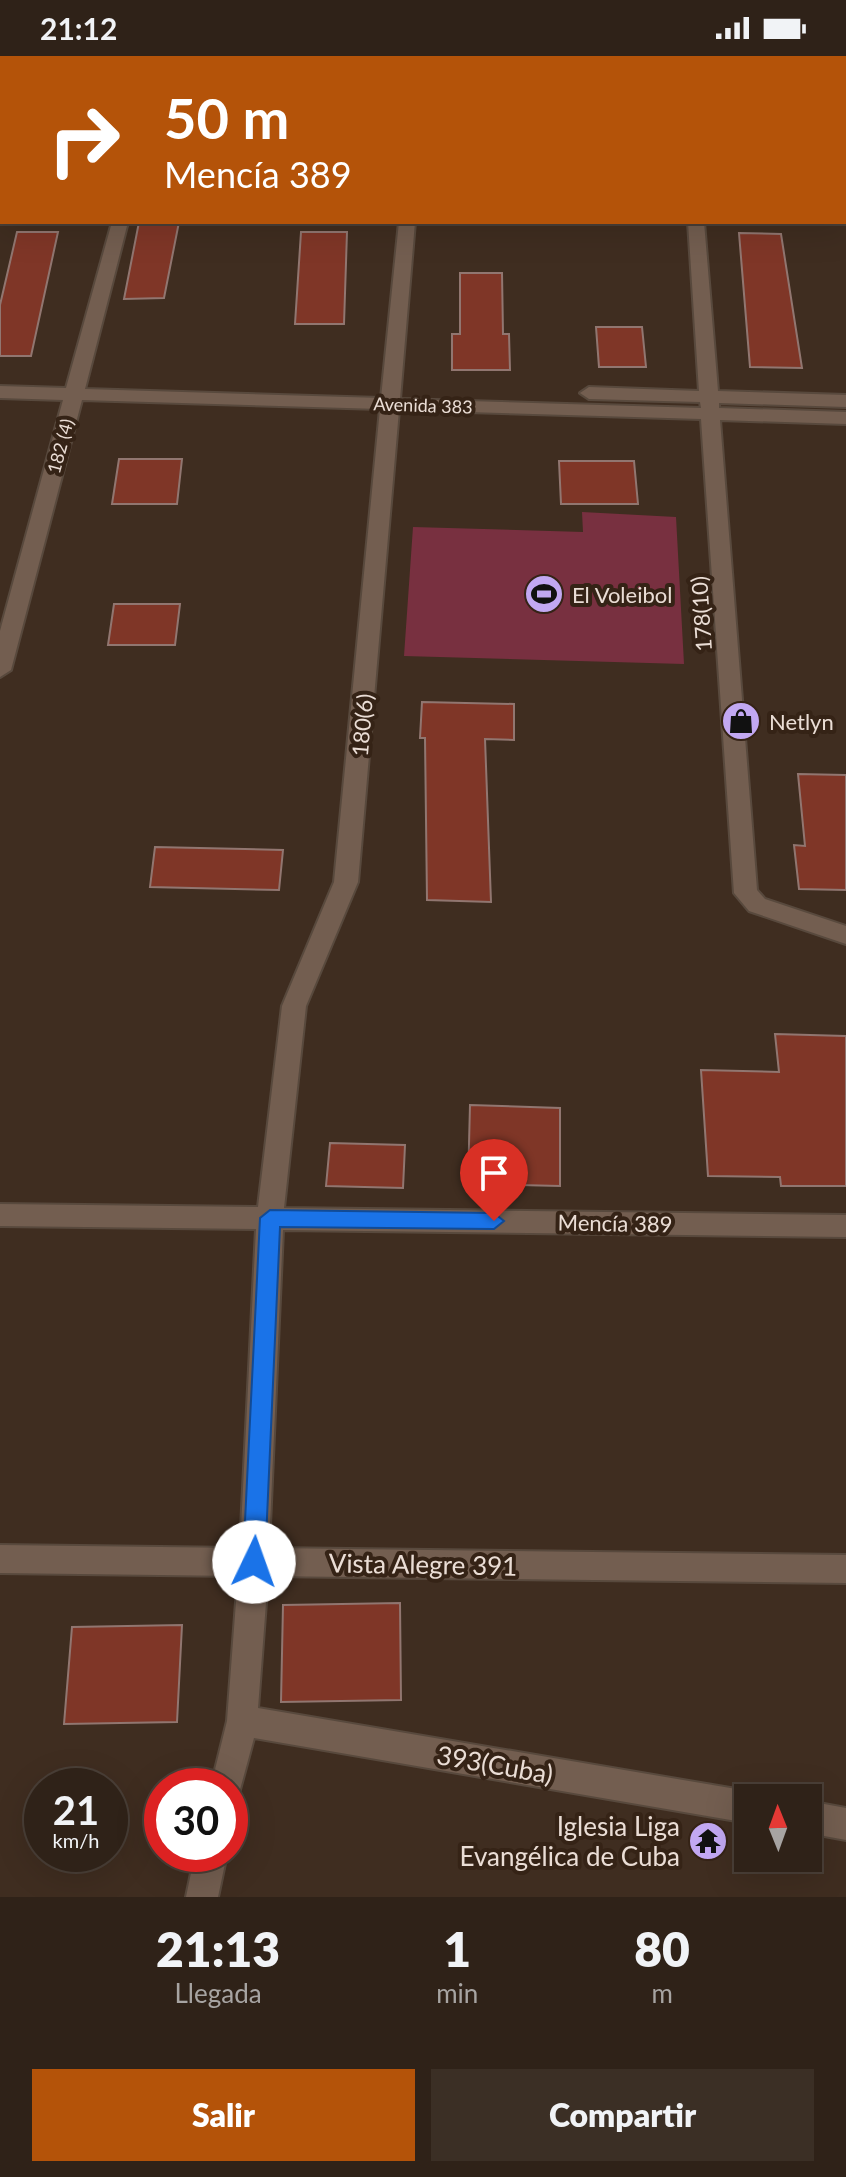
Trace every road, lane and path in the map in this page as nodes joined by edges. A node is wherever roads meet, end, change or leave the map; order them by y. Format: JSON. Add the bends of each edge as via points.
{"nodes":[{"id":1,"x":119,"y":224,"type":"edge"},
{"id":2,"x":407,"y":224,"type":"edge"},
{"id":3,"x":696,"y":224,"type":"edge"},
{"id":4,"x":0,"y":377,"type":"edge"},
{"id":5,"x":76,"y":387,"type":"junction"},
{"id":6,"x":0,"y":392,"type":"edge"},
{"id":7,"x":390,"y":396,"type":"junction"},
{"id":8,"x":846,"y":401,"type":"edge"},
{"id":9,"x":711,"y":406,"type":"junction"},
{"id":10,"x":846,"y":418,"type":"edge"},
{"id":11,"x":0,"y":670,"type":"edge"},
{"id":12,"x":846,"y":935,"type":"edge"},
{"id":13,"x":0,"y":1215,"type":"edge"},
{"id":14,"x":270,"y":1218,"type":"junction"},
{"id":15,"x":846,"y":1226,"type":"edge"},
{"id":16,"x":0,"y":1559,"type":"edge"},
{"id":17,"x":254,"y":1562,"type":"junction"},
{"id":18,"x":846,"y":1569,"type":"edge"},
{"id":19,"x":242,"y":1721,"type":"junction"},
{"id":20,"x":231,"y":1768,"type":"edge"},
{"id":21,"x":734,"y":1805,"type":"edge"},
{"id":22,"x":822,"y":1820,"type":"edge"},
{"id":23,"x":846,"y":1824,"type":"edge"},
{"id":24,"x":207,"y":1872,"type":"edge"},
{"id":25,"x":202,"y":1897,"type":"edge"}],
"edges":[{"from":1,"to":5,"type":"street","name":"182 (4)"},
{"from":2,"to":7,"type":"street","name":"180(6)"},
{"from":3,"to":9,"type":"street","name":"178(10)"},
{"from":4,"to":5,"type":"street","name":"Avenida 383"},
{"from":5,"to":6,"type":"street","name":"Avenida 383"},
{"from":5,"to":7,"type":"street","name":"Avenida 383"},
{"from":5,"to":11,"type":"street","name":"182 (4)"},
{"from":7,"to":9,"type":"street","name":"Avenida 383"},
{"from":7,"to":14,"type":"street","name":"180(6)","via":[[346,882],[294,1006]]},
{"from":8,"to":9,"type":"street","name":"Avenida 383"},
{"from":9,"to":10,"type":"street","name":"Avenida 383"},
{"from":9,"to":12,"type":"street","name":"178(10)","via":[[746,893],[757,905]]},
{"from":13,"to":14,"type":"street","name":"Mencía 389"},
{"from":14,"to":15,"type":"street","name":"Mencía 389"},
{"from":14,"to":17,"type":"street","name":"180(6)"},
{"from":16,"to":17,"type":"street","name":"Vista Alegre 391"},
{"from":17,"to":18,"type":"street","name":"Vista Alegre 391"},
{"from":17,"to":19,"type":"street","name":"180(6)"},
{"from":19,"to":20,"type":"street","name":"180(6)"},
{"from":19,"to":21,"type":"street","name":"393(Cuba)"},
{"from":22,"to":23,"type":"street"},
{"from":24,"to":25,"type":"street"}]}
